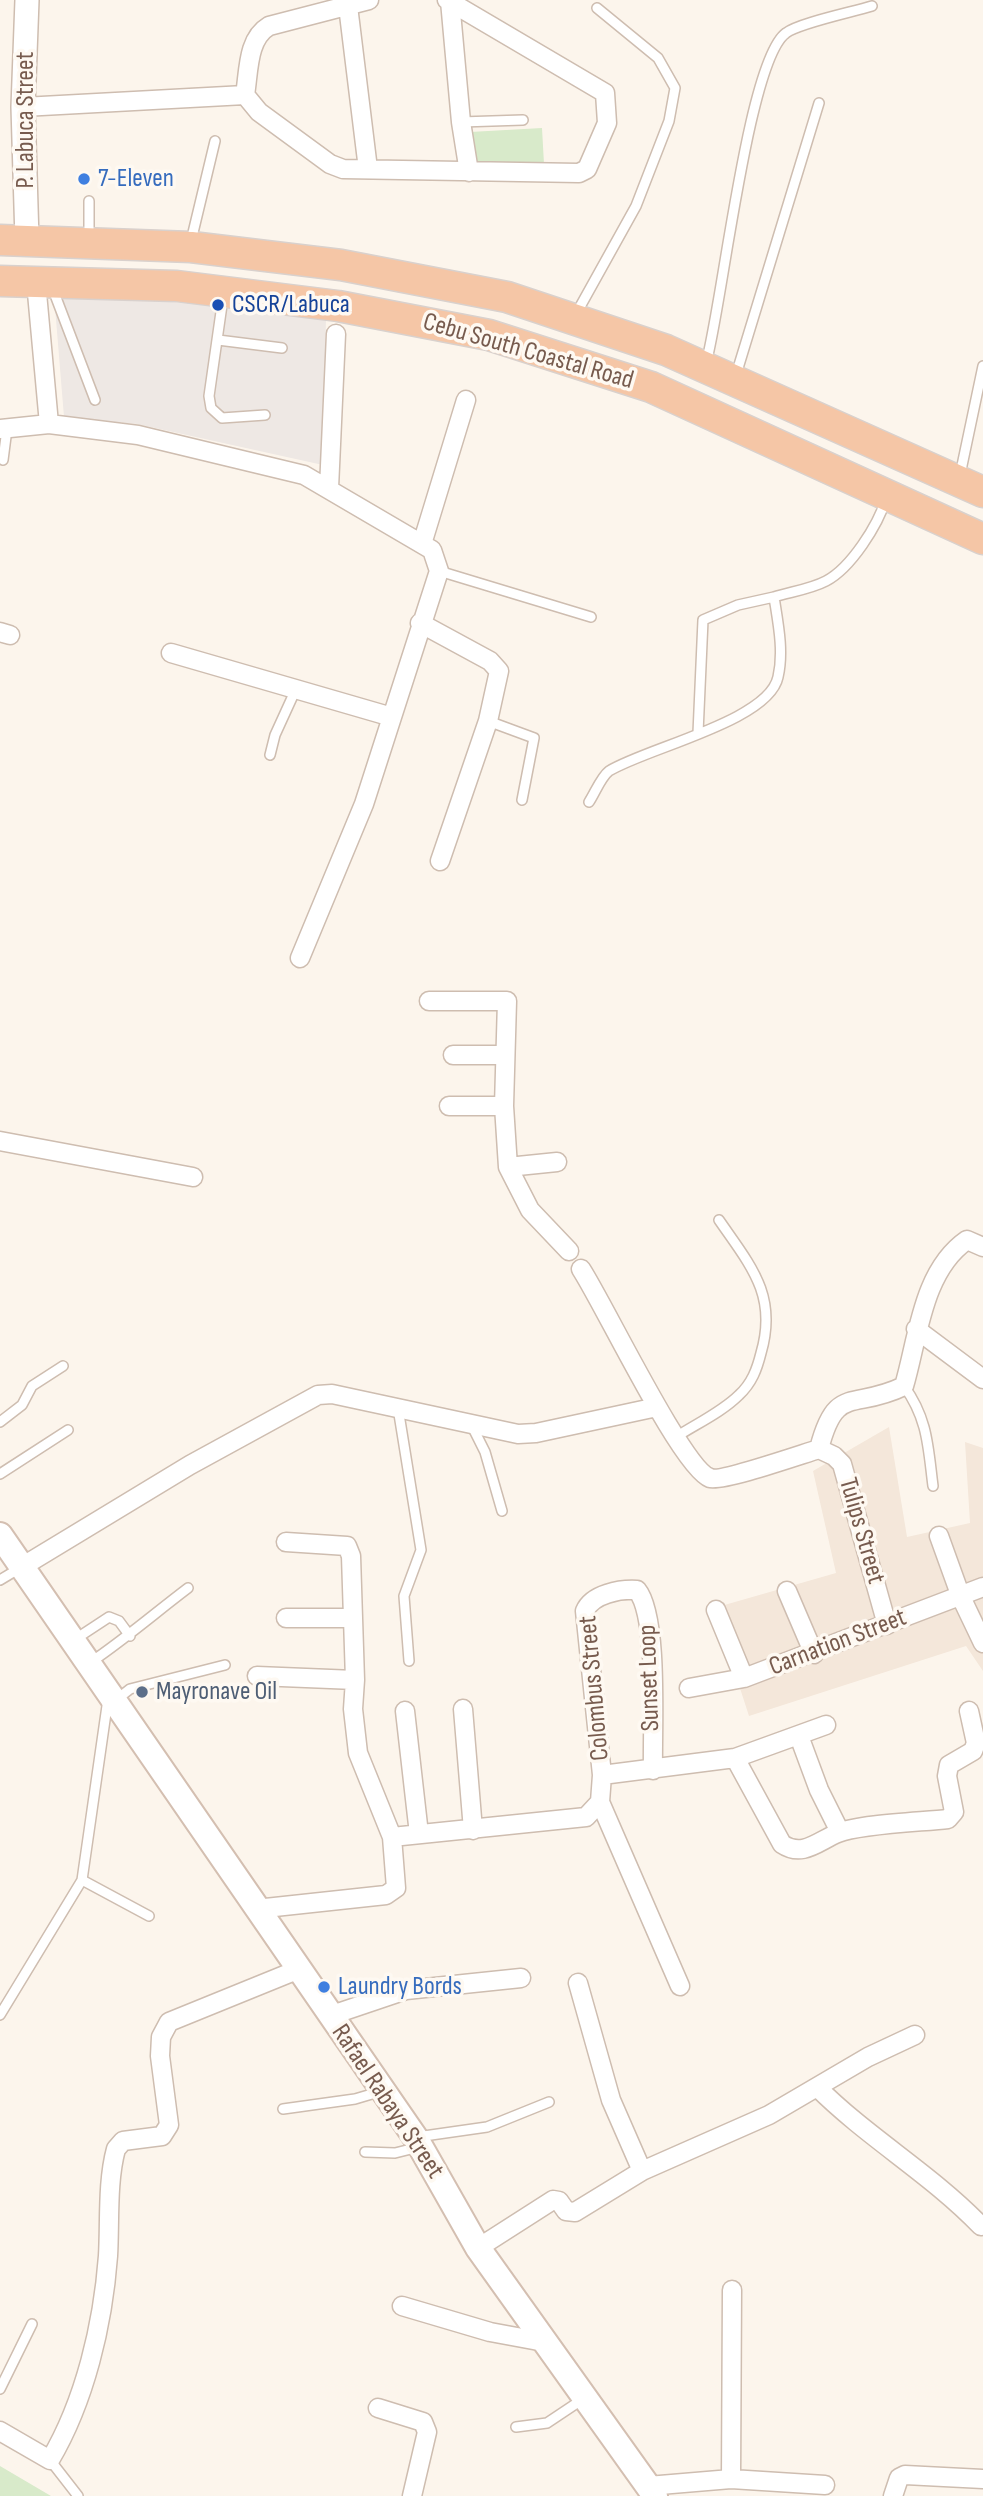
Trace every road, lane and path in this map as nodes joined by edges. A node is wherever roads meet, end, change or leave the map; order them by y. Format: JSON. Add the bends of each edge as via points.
{"nodes":[{"id":1,"x":27,"y":0,"type":"edge"},
{"id":2,"x":369,"y":0,"type":"edge"},
{"id":3,"x":449,"y":1,"type":"edge"},
{"id":4,"x":348,"y":6,"type":"junction"},
{"id":5,"x":872,"y":6,"type":"dead end"},
{"id":6,"x":597,"y":8,"type":"dead end"},
{"id":7,"x":245,"y":95,"type":"junction"},
{"id":8,"x":819,"y":103,"type":"dead end"},
{"id":9,"x":23,"y":107,"type":"junction"},
{"id":10,"x":523,"y":120,"type":"dead end"},
{"id":11,"x":461,"y":122,"type":"junction"},
{"id":12,"x":215,"y":141,"type":"dead end"},
{"id":13,"x":368,"y":169,"type":"junction"},
{"id":14,"x":470,"y":172,"type":"junction"},
{"id":15,"x":89,"y":201,"type":"dead end"},
{"id":16,"x":13,"y":240,"type":"edge"},
{"id":17,"x":89,"y":242,"type":"junction"},
{"id":18,"x":191,"y":247,"type":"junction"},
{"id":19,"x":0,"y":281,"type":"edge"},
{"id":20,"x":43,"y":282,"type":"junction"},
{"id":21,"x":224,"y":292,"type":"junction"},
{"id":22,"x":574,"y":318,"type":"junction"},
{"id":23,"x":337,"y":334,"type":"dead end"},
{"id":24,"x":218,"y":340,"type":"junction"},
{"id":25,"x":282,"y":348,"type":"dead end"},
{"id":26,"x":983,"y":366,"type":"edge"},
{"id":27,"x":705,"y":367,"type":"junction"},
{"id":28,"x":734,"y":379,"type":"junction"},
{"id":29,"x":95,"y":400,"type":"dead end"},
{"id":30,"x":466,"y":400,"type":"dead end"},
{"id":31,"x":979,"y":408,"type":"edge"},
{"id":32,"x":265,"y":415,"type":"dead end"},
{"id":33,"x":49,"y":424,"type":"junction"},
{"id":34,"x":3,"y":429,"type":"edge"},
{"id":35,"x":3,"y":460,"type":"dead end"},
{"id":36,"x":971,"y":486,"type":"edge"},
{"id":37,"x":328,"y":488,"type":"junction"},
{"id":38,"x":887,"y":494,"type":"junction"},
{"id":39,"x":983,"y":539,"type":"edge"},
{"id":40,"x":422,"y":544,"type":"junction"},
{"id":41,"x":439,"y":571,"type":"junction"},
{"id":42,"x":774,"y":597,"type":"junction"},
{"id":43,"x":591,"y":617,"type":"dead end"},
{"id":44,"x":420,"y":623,"type":"junction"},
{"id":45,"x":171,"y":653,"type":"dead end"},
{"id":46,"x":296,"y":689,"type":"junction"},
{"id":47,"x":392,"y":717,"type":"junction"},
{"id":48,"x":488,"y":720,"type":"junction"},
{"id":49,"x":698,"y":733,"type":"junction"},
{"id":50,"x":270,"y":755,"type":"dead end"},
{"id":51,"x":522,"y":800,"type":"dead end"},
{"id":52,"x":589,"y":802,"type":"dead end"},
{"id":53,"x":440,"y":861,"type":"dead end"},
{"id":54,"x":300,"y":958,"type":"dead end"},
{"id":55,"x":429,"y":1001,"type":"dead end"},
{"id":56,"x":453,"y":1055,"type":"dead end"},
{"id":57,"x":505,"y":1055,"type":"junction"},
{"id":58,"x":449,"y":1106,"type":"dead end"},
{"id":59,"x":504,"y":1106,"type":"junction"},
{"id":60,"x":0,"y":1141,"type":"edge"},
{"id":61,"x":557,"y":1162,"type":"dead end"},
{"id":62,"x":508,"y":1167,"type":"junction"},
{"id":63,"x":193,"y":1177,"type":"dead end"},
{"id":64,"x":719,"y":1220,"type":"dead end"},
{"id":65,"x":983,"y":1247,"type":"edge"},
{"id":66,"x":569,"y":1251,"type":"dead end"},
{"id":67,"x":582,"y":1269,"type":"dead end"},
{"id":68,"x":916,"y":1329,"type":"junction"},
{"id":69,"x":63,"y":1366,"type":"dead end"},
{"id":70,"x":983,"y":1379,"type":"edge"},
{"id":71,"x":904,"y":1386,"type":"junction"},
{"id":72,"x":657,"y":1407,"type":"junction"},
{"id":73,"x":398,"y":1408,"type":"junction"},
{"id":74,"x":0,"y":1422,"type":"edge"},
{"id":75,"x":471,"y":1424,"type":"junction"},
{"id":76,"x":68,"y":1430,"type":"dead end"},
{"id":77,"x":676,"y":1437,"type":"junction"},
{"id":78,"x":819,"y":1449,"type":"junction"},
{"id":79,"x":0,"y":1475,"type":"edge"},
{"id":80,"x":933,"y":1486,"type":"dead end"},
{"id":81,"x":502,"y":1511,"type":"dead end"},
{"id":82,"x":0,"y":1535,"type":"edge"},
{"id":83,"x":939,"y":1536,"type":"dead end"},
{"id":84,"x":286,"y":1542,"type":"dead end"},
{"id":85,"x":10,"y":1574,"type":"edge"},
{"id":86,"x":983,"y":1587,"type":"edge"},
{"id":87,"x":188,"y":1588,"type":"dead end"},
{"id":88,"x":787,"y":1591,"type":"dead end"},
{"id":89,"x":961,"y":1597,"type":"junction"},
{"id":90,"x":589,"y":1602,"type":"joint"},
{"id":91,"x":716,"y":1610,"type":"dead end"},
{"id":92,"x":286,"y":1618,"type":"dead end"},
{"id":93,"x":354,"y":1618,"type":"junction"},
{"id":94,"x":887,"y":1625,"type":"junction"},
{"id":95,"x":130,"y":1636,"type":"junction"},
{"id":96,"x":73,"y":1641,"type":"junction"},
{"id":97,"x":983,"y":1643,"type":"edge"},
{"id":98,"x":814,"y":1654,"type":"junction"},
{"id":99,"x":409,"y":1661,"type":"dead end"},
{"id":100,"x":89,"y":1663,"type":"junction"},
{"id":101,"x":225,"y":1665,"type":"dead end"},
{"id":102,"x":257,"y":1676,"type":"dead end"},
{"id":103,"x":744,"y":1678,"type":"junction"},
{"id":104,"x":355,"y":1680,"type":"junction"},
{"id":105,"x":690,"y":1688,"type":"dead end"},
{"id":106,"x":112,"y":1695,"type":"junction"},
{"id":107,"x":463,"y":1709,"type":"dead end"},
{"id":108,"x":968,"y":1711,"type":"dead end"},
{"id":109,"x":405,"y":1712,"type":"dead end"},
{"id":110,"x":826,"y":1725,"type":"dead end"},
{"id":111,"x":799,"y":1736,"type":"junction"},
{"id":112,"x":735,"y":1758,"type":"junction"},
{"id":113,"x":653,"y":1770,"type":"junction"},
{"id":114,"x":602,"y":1775,"type":"junction"},
{"id":115,"x":600,"y":1802,"type":"junction"},
{"id":116,"x":473,"y":1830,"type":"junction"},
{"id":117,"x":840,"y":1832,"type":"junction"},
{"id":118,"x":419,"y":1834,"type":"junction"},
{"id":119,"x":392,"y":1837,"type":"junction"},
{"id":120,"x":82,"y":1880,"type":"junction"},
{"id":121,"x":256,"y":1909,"type":"junction"},
{"id":122,"x":149,"y":1916,"type":"dead end"},
{"id":123,"x":297,"y":1970,"type":"junction"},
{"id":124,"x":521,"y":1978,"type":"dead end"},
{"id":125,"x":578,"y":1983,"type":"dead end"},
{"id":126,"x":680,"y":1986,"type":"dead end"},
{"id":127,"x":0,"y":2015,"type":"edge"},
{"id":128,"x":329,"y":2016,"type":"junction"},
{"id":129,"x":915,"y":2035,"type":"dead end"},
{"id":130,"x":817,"y":2087,"type":"junction"},
{"id":131,"x":383,"y":2091,"type":"junction"},
{"id":132,"x":549,"y":2102,"type":"dead end"},
{"id":133,"x":283,"y":2109,"type":"dead end"},
{"id":134,"x":418,"y":2142,"type":"junction"},
{"id":135,"x":365,"y":2152,"type":"dead end"},
{"id":136,"x":642,"y":2171,"type":"junction"},
{"id":137,"x":981,"y":2226,"type":"dead end"},
{"id":138,"x":478,"y":2248,"type":"junction"},
{"id":139,"x":732,"y":2290,"type":"dead end"},
{"id":140,"x":402,"y":2306,"type":"dead end"},
{"id":141,"x":32,"y":2324,"type":"dead end"},
{"id":142,"x":544,"y":2342,"type":"junction"},
{"id":143,"x":0,"y":2389,"type":"edge"},
{"id":144,"x":584,"y":2398,"type":"junction"},
{"id":145,"x":378,"y":2408,"type":"dead end"},
{"id":146,"x":516,"y":2427,"type":"dead end"},
{"id":147,"x":0,"y":2431,"type":"edge"},
{"id":148,"x":50,"y":2460,"type":"junction"},
{"id":149,"x":731,"y":2479,"type":"junction"},
{"id":150,"x":983,"y":2479,"type":"edge"},
{"id":151,"x":825,"y":2484,"type":"dead end"},
{"id":152,"x":651,"y":2491,"type":"edge"},
{"id":153,"x":78,"y":2496,"type":"edge"},
{"id":154,"x":412,"y":2496,"type":"edge"},
{"id":155,"x":893,"y":2496,"type":"edge"}],
"edges":[{"from":1,"to":9,"type":"street","name":"P. Labuca Street"},
{"from":2,"to":4,"type":"street"},
{"from":3,"to":11,"type":"street"},
{"from":3,"to":14,"type":"street","via":[[605,93],[607,123],[587,169],[579,173]]},
{"from":4,"to":7,"type":"street","via":[[259,32]]},
{"from":4,"to":13,"type":"street"},
{"from":5,"to":27,"type":"lane","via":[[786,33],[776,45],[757,97]]},
{"from":6,"to":22,"type":"lane","via":[[658,58],[675,88],[669,121],[636,206]]},
{"from":7,"to":9,"type":"street"},
{"from":7,"to":13,"type":"street","via":[[259,112],[330,164]]},
{"from":8,"to":28,"type":"lane"},
{"from":9,"to":16,"type":"street","name":"P. Labuca Street"},
{"from":10,"to":11,"type":"lane"},
{"from":11,"to":14,"type":"street"},
{"from":12,"to":18,"type":"lane"},
{"from":13,"to":14,"type":"street"},
{"from":15,"to":17,"type":"lane"},
{"from":16,"to":17,"type":"highway","name":"Cebu South Coastal Road"},
{"from":17,"to":18,"type":"highway","name":"Cebu South Coastal Road"},
{"from":18,"to":22,"type":"highway","name":"Cebu South Coastal Road","via":[[442,283]]},
{"from":19,"to":20,"type":"highway","name":"Cebu South Coastal Road"},
{"from":20,"to":21,"type":"highway","name":"Cebu South Coastal Road"},
{"from":20,"to":29,"type":"lane"},
{"from":20,"to":33,"type":"street"},
{"from":21,"to":24,"type":"lane"},
{"from":21,"to":38,"type":"highway","name":"Cebu South Coastal Road","via":[[338,306],[489,335],[651,387]]},
{"from":22,"to":27,"type":"highway","name":"Cebu South Coastal Road"},
{"from":23,"to":37,"type":"street"},
{"from":24,"to":25,"type":"lane"},
{"from":24,"to":32,"type":"lane","via":[[211,408],[222,418]]},
{"from":26,"to":31,"type":"lane"},
{"from":27,"to":28,"type":"highway","name":"Cebu South Coastal Road"},
{"from":28,"to":36,"type":"highway","name":"Cebu South Coastal Road"},
{"from":30,"to":40,"type":"street"},
{"from":31,"to":36,"type":"lane"},
{"from":33,"to":34,"type":"street"},
{"from":33,"to":37,"type":"street","via":[[138,435],[304,475]]},
{"from":34,"to":35,"type":"lane"},
{"from":37,"to":40,"type":"street"},
{"from":38,"to":39,"type":"highway","name":"Cebu South Coastal Road"},
{"from":38,"to":42,"type":"lane","via":[[867,540],[827,581]]},
{"from":40,"to":41,"type":"street","via":[[432,550]]},
{"from":41,"to":43,"type":"lane"},
{"from":41,"to":44,"type":"street"},
{"from":42,"to":49,"type":"lane","via":[[781,643],[778,679],[767,696],[752,707]]},
{"from":42,"to":49,"type":"lane","via":[[703,620]]},
{"from":44,"to":47,"type":"street"},
{"from":44,"to":48,"type":"street","via":[[497,666]]},
{"from":45,"to":46,"type":"street"},
{"from":46,"to":47,"type":"street"},
{"from":46,"to":50,"type":"lane"},
{"from":47,"to":54,"type":"street","via":[[340,867]]},
{"from":48,"to":51,"type":"lane","via":[[534,738]]},
{"from":48,"to":53,"type":"street"},
{"from":49,"to":52,"type":"lane","via":[[607,772]]},
{"from":55,"to":57,"type":"street","via":[[507,1001]]},
{"from":56,"to":57,"type":"street"},
{"from":57,"to":59,"type":"street"},
{"from":58,"to":59,"type":"street"},
{"from":59,"to":62,"type":"street"},
{"from":60,"to":63,"type":"street"},
{"from":61,"to":62,"type":"street"},
{"from":62,"to":66,"type":"street","via":[[530,1210]]},
{"from":64,"to":77,"type":"lane","via":[[756,1275],[766,1302],[766,1337],[755,1375],[739,1395]]},
{"from":65,"to":68,"type":"street","via":[[967,1240],[955,1248]]},
{"from":67,"to":72,"type":"street"},
{"from":68,"to":70,"type":"street"},
{"from":68,"to":71,"type":"street"},
{"from":69,"to":74,"type":"lane","via":[[32,1386],[22,1405]]},
{"from":71,"to":78,"type":"street","via":[[836,1406],[826,1420]]},
{"from":71,"to":80,"type":"lane","via":[[920,1410],[926,1430]]},
{"from":72,"to":75,"type":"street","via":[[536,1433]]},
{"from":72,"to":77,"type":"street"},
{"from":73,"to":75,"type":"street"},
{"from":73,"to":85,"type":"street","via":[[318,1395],[190,1465]]},
{"from":73,"to":99,"type":"lane","via":[[421,1550],[404,1596]]},
{"from":75,"to":81,"type":"lane","via":[[485,1452]]},
{"from":76,"to":79,"type":"lane"},
{"from":77,"to":78,"type":"street","via":[[701,1472],[718,1479]]},
{"from":78,"to":94,"type":"street","name":"Tulips Street","via":[[842,1464]]},
{"from":82,"to":85,"type":"main road","name":"Rafael Rabaya Street"},
{"from":83,"to":89,"type":"street"},
{"from":84,"to":93,"type":"street","via":[[347,1546]]},
{"from":85,"to":96,"type":"main road","name":"Rafael Rabaya Street"},
{"from":86,"to":89,"type":"street","name":"Carnation Street"},
{"from":87,"to":95,"type":"lane"},
{"from":88,"to":98,"type":"street"},
{"from":89,"to":94,"type":"street","name":"Carnation Street"},
{"from":89,"to":97,"type":"street"},
{"from":90,"to":113,"type":"street","name":"Sunset Loop","via":[[627,1589],[637,1590],[644,1598],[650,1622]]},
{"from":90,"to":114,"type":"street","name":"Colombus Street","via":[[585,1611]]},
{"from":91,"to":103,"type":"street"},
{"from":92,"to":93,"type":"street"},
{"from":93,"to":104,"type":"street"},
{"from":94,"to":98,"type":"street","name":"Carnation Street"},
{"from":95,"to":96,"type":"lane","via":[[119,1621],[109,1617]]},
{"from":95,"to":100,"type":"lane"},
{"from":96,"to":100,"type":"main road","name":"Rafael Rabaya Street"},
{"from":98,"to":103,"type":"street","name":"Carnation Street"},
{"from":100,"to":106,"type":"main road","name":"Rafael Rabaya Street"},
{"from":101,"to":106,"type":"lane"},
{"from":102,"to":104,"type":"street"},
{"from":103,"to":105,"type":"street","name":"Carnation Street"},
{"from":104,"to":119,"type":"street","via":[[358,1753]]},
{"from":106,"to":120,"type":"lane"},
{"from":106,"to":121,"type":"main road","name":"Rafael Rabaya Street"},
{"from":107,"to":116,"type":"street"},
{"from":108,"to":117,"type":"street","via":[[976,1743],[973,1751],[949,1765],[954,1812],[948,1819]]},
{"from":109,"to":118,"type":"street"},
{"from":110,"to":111,"type":"street"},
{"from":111,"to":112,"type":"street"},
{"from":111,"to":117,"type":"street"},
{"from":112,"to":113,"type":"street"},
{"from":112,"to":117,"type":"street","via":[[782,1844],[790,1850],[802,1851]]},
{"from":113,"to":114,"type":"street"},
{"from":114,"to":115,"type":"street","name":"Colombus Street"},
{"from":115,"to":116,"type":"street","via":[[586,1817]]},
{"from":115,"to":126,"type":"street"},
{"from":116,"to":118,"type":"street"},
{"from":118,"to":119,"type":"street"},
{"from":119,"to":121,"type":"street","via":[[396,1888],[386,1895]]},
{"from":120,"to":122,"type":"lane"},
{"from":120,"to":127,"type":"lane"},
{"from":121,"to":123,"type":"main road","name":"Rafael Rabaya Street"},
{"from":123,"to":128,"type":"main road","name":"Rafael Rabaya Street"},
{"from":123,"to":148,"type":"street","via":[[175,2018],[166,2026],[160,2056],[169,2125],[162,2136],[123,2141],[116,2149],[107,2261],[91,2355],[69,2422]]},
{"from":124,"to":128,"type":"street","via":[[406,1990]]},
{"from":125,"to":136,"type":"street","via":[[611,2100]]},
{"from":128,"to":131,"type":"main road","name":"Rafael Rabaya Street"},
{"from":129,"to":130,"type":"street"},
{"from":130,"to":136,"type":"street","via":[[769,2115]]},
{"from":130,"to":137,"type":"street","via":[[849,2120]]},
{"from":131,"to":133,"type":"lane"},
{"from":131,"to":134,"type":"main road","name":"Rafael Rabaya Street"},
{"from":132,"to":134,"type":"lane","via":[[487,2127]]},
{"from":134,"to":135,"type":"lane","via":[[395,2153]]},
{"from":134,"to":138,"type":"main road","name":"Rafael Rabaya Street"},
{"from":136,"to":138,"type":"street","via":[[575,2211],[566,2211],[553,2200]]},
{"from":138,"to":142,"type":"main road","name":"Rafael Rabaya Street"},
{"from":139,"to":149,"type":"street"},
{"from":140,"to":142,"type":"street","via":[[490,2332]]},
{"from":141,"to":143,"type":"lane"},
{"from":142,"to":144,"type":"main road","name":"Rafael Rabaya Street"},
{"from":144,"to":146,"type":"lane","via":[[547,2423]]},
{"from":144,"to":152,"type":"main road","name":"Rafael Rabaya Street"},
{"from":145,"to":154,"type":"street","via":[[424,2422],[427,2432]]},
{"from":147,"to":148,"type":"street"},
{"from":148,"to":153,"type":"lane"},
{"from":149,"to":151,"type":"street"},
{"from":149,"to":152,"type":"street"},
{"from":150,"to":155,"type":"street","via":[[905,2475]]}]}
